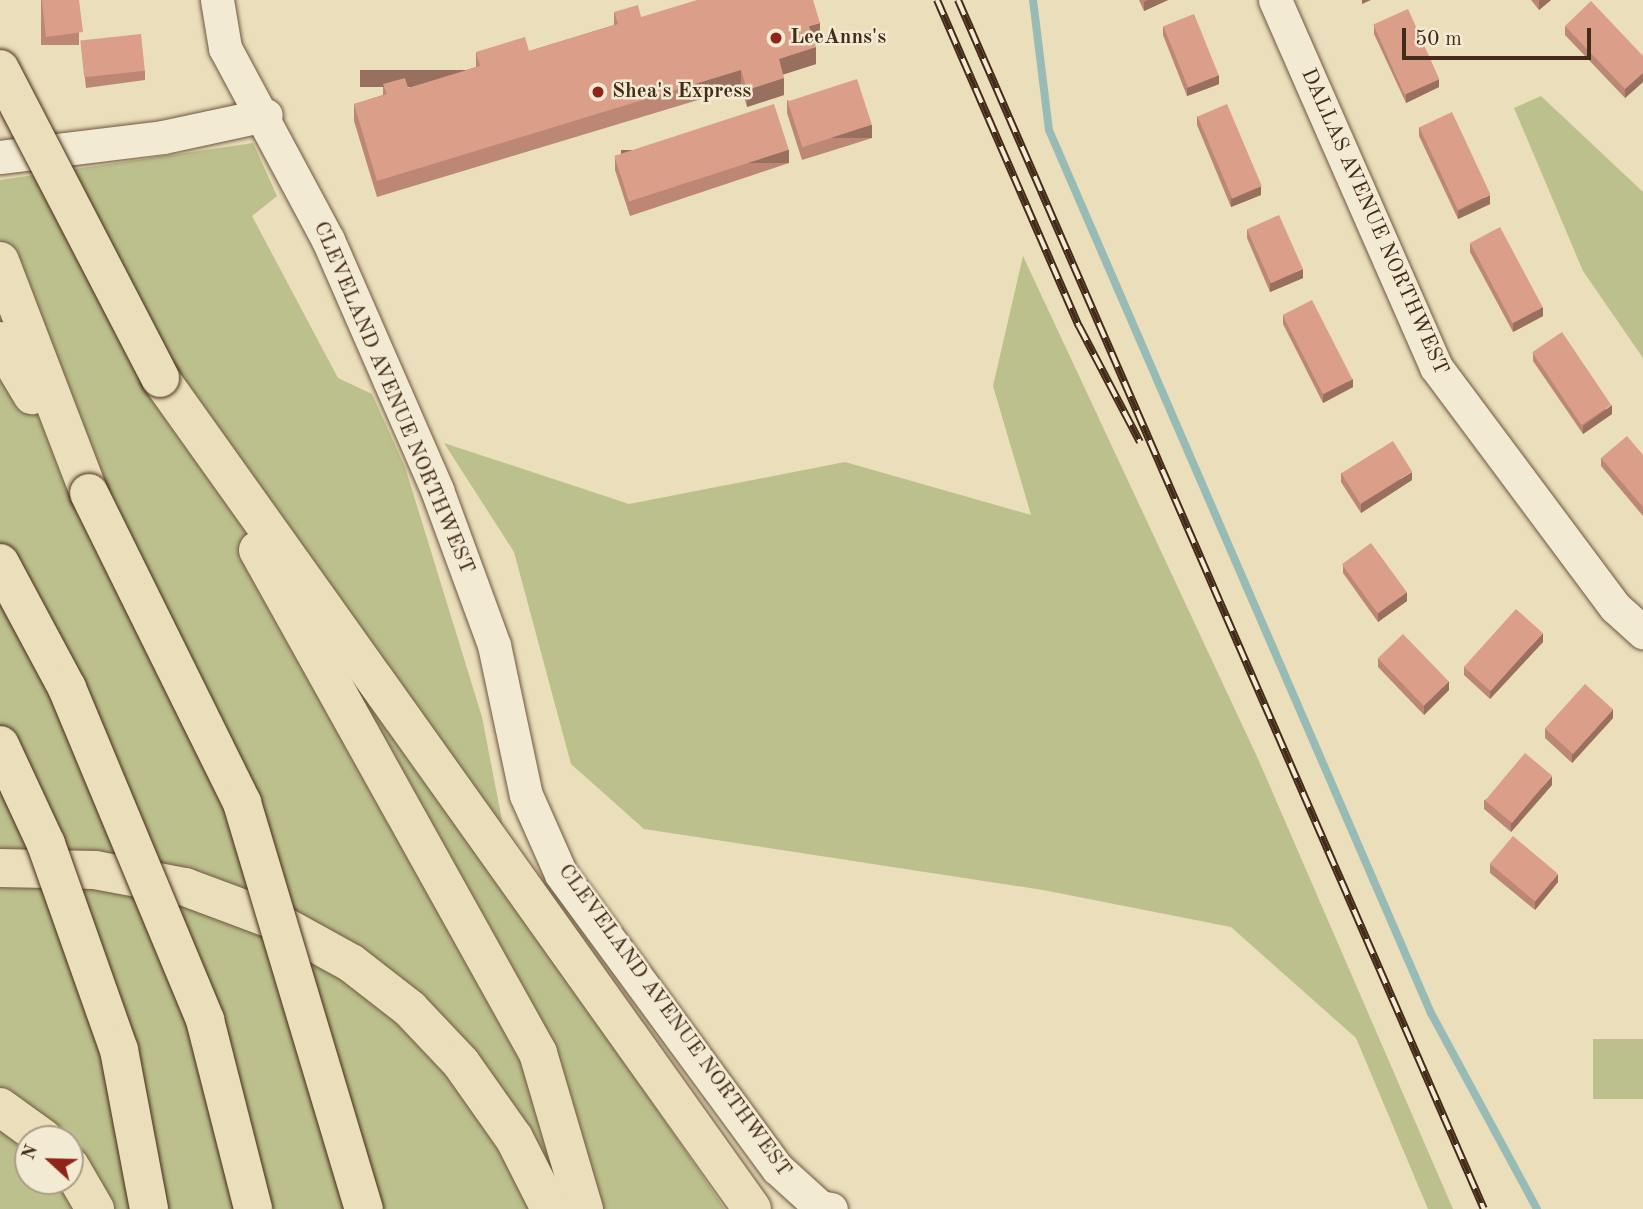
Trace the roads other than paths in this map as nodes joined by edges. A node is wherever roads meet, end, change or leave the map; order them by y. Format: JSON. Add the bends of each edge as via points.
{"nodes":[{"id":1,"x":216,"y":0,"type":"edge"},
{"id":2,"x":1275,"y":0,"type":"edge"},
{"id":3,"x":0,"y":69,"type":"edge"},
{"id":4,"x":265,"y":115,"type":"junction"},
{"id":5,"x":0,"y":157,"type":"edge"},
{"id":6,"x":0,"y":261,"type":"edge"},
{"id":7,"x":0,"y":341,"type":"edge"},
{"id":8,"x":160,"y":378,"type":"junction"},
{"id":9,"x":89,"y":493,"type":"junction"},
{"id":10,"x":0,"y":563,"type":"edge"},
{"id":11,"x":1643,"y":632,"type":"edge"},
{"id":12,"x":0,"y":745,"type":"edge"},
{"id":13,"x":0,"y":868,"type":"edge"},
{"id":14,"x":0,"y":1107,"type":"edge"},
{"id":15,"x":25,"y":1125,"type":"edge"},
{"id":16,"x":84,"y":1190,"type":"edge"},
{"id":17,"x":95,"y":1209,"type":"edge"},
{"id":18,"x":149,"y":1209,"type":"edge"},
{"id":19,"x":253,"y":1209,"type":"edge"},
{"id":20,"x":364,"y":1209,"type":"edge"},
{"id":21,"x":550,"y":1209,"type":"edge"},
{"id":22,"x":584,"y":1209,"type":"edge"},
{"id":23,"x":752,"y":1209,"type":"edge"},
{"id":24,"x":831,"y":1209,"type":"edge"}],
"edges":[{"from":1,"to":4,"type":"street","name":"CLEVELAND AVENUE NORTHWEST","via":[[225,48]]},
{"from":2,"to":11,"type":"street","name":"DALLAS AVENUE NORTHWEST","via":[[1436,367],[1615,607]]},
{"from":3,"to":8,"type":"highway","bridge":true},
{"from":4,"to":5,"type":"street","via":[[163,138]]},
{"from":4,"to":24,"type":"street","name":"CLEVELAND AVENUE NORTHWEST","via":[[328,240],[436,489],[494,645],[526,794],[561,874],[777,1168],[820,1207]]},
{"from":6,"to":9,"type":"highway"},
{"from":7,"to":9,"type":"highway"},
{"from":8,"to":22,"type":"highway","via":[[538,1053]]},
{"from":8,"to":23,"type":"highway"},
{"from":9,"to":20,"type":"highway","bridge":true,"via":[[242,803]]},
{"from":10,"to":19,"type":"highway","bridge":true,"via":[[67,688],[205,1020]]},
{"from":12,"to":18,"type":"highway","bridge":true,"via":[[46,844],[119,1050]]},
{"from":13,"to":21,"type":"highway","bridge":true,"via":[[95,870],[185,887],[271,919],[341,957],[410,1009],[461,1063],[514,1139]]},
{"from":14,"to":15,"type":"highway"},
{"from":16,"to":17,"type":"highway"}]}
